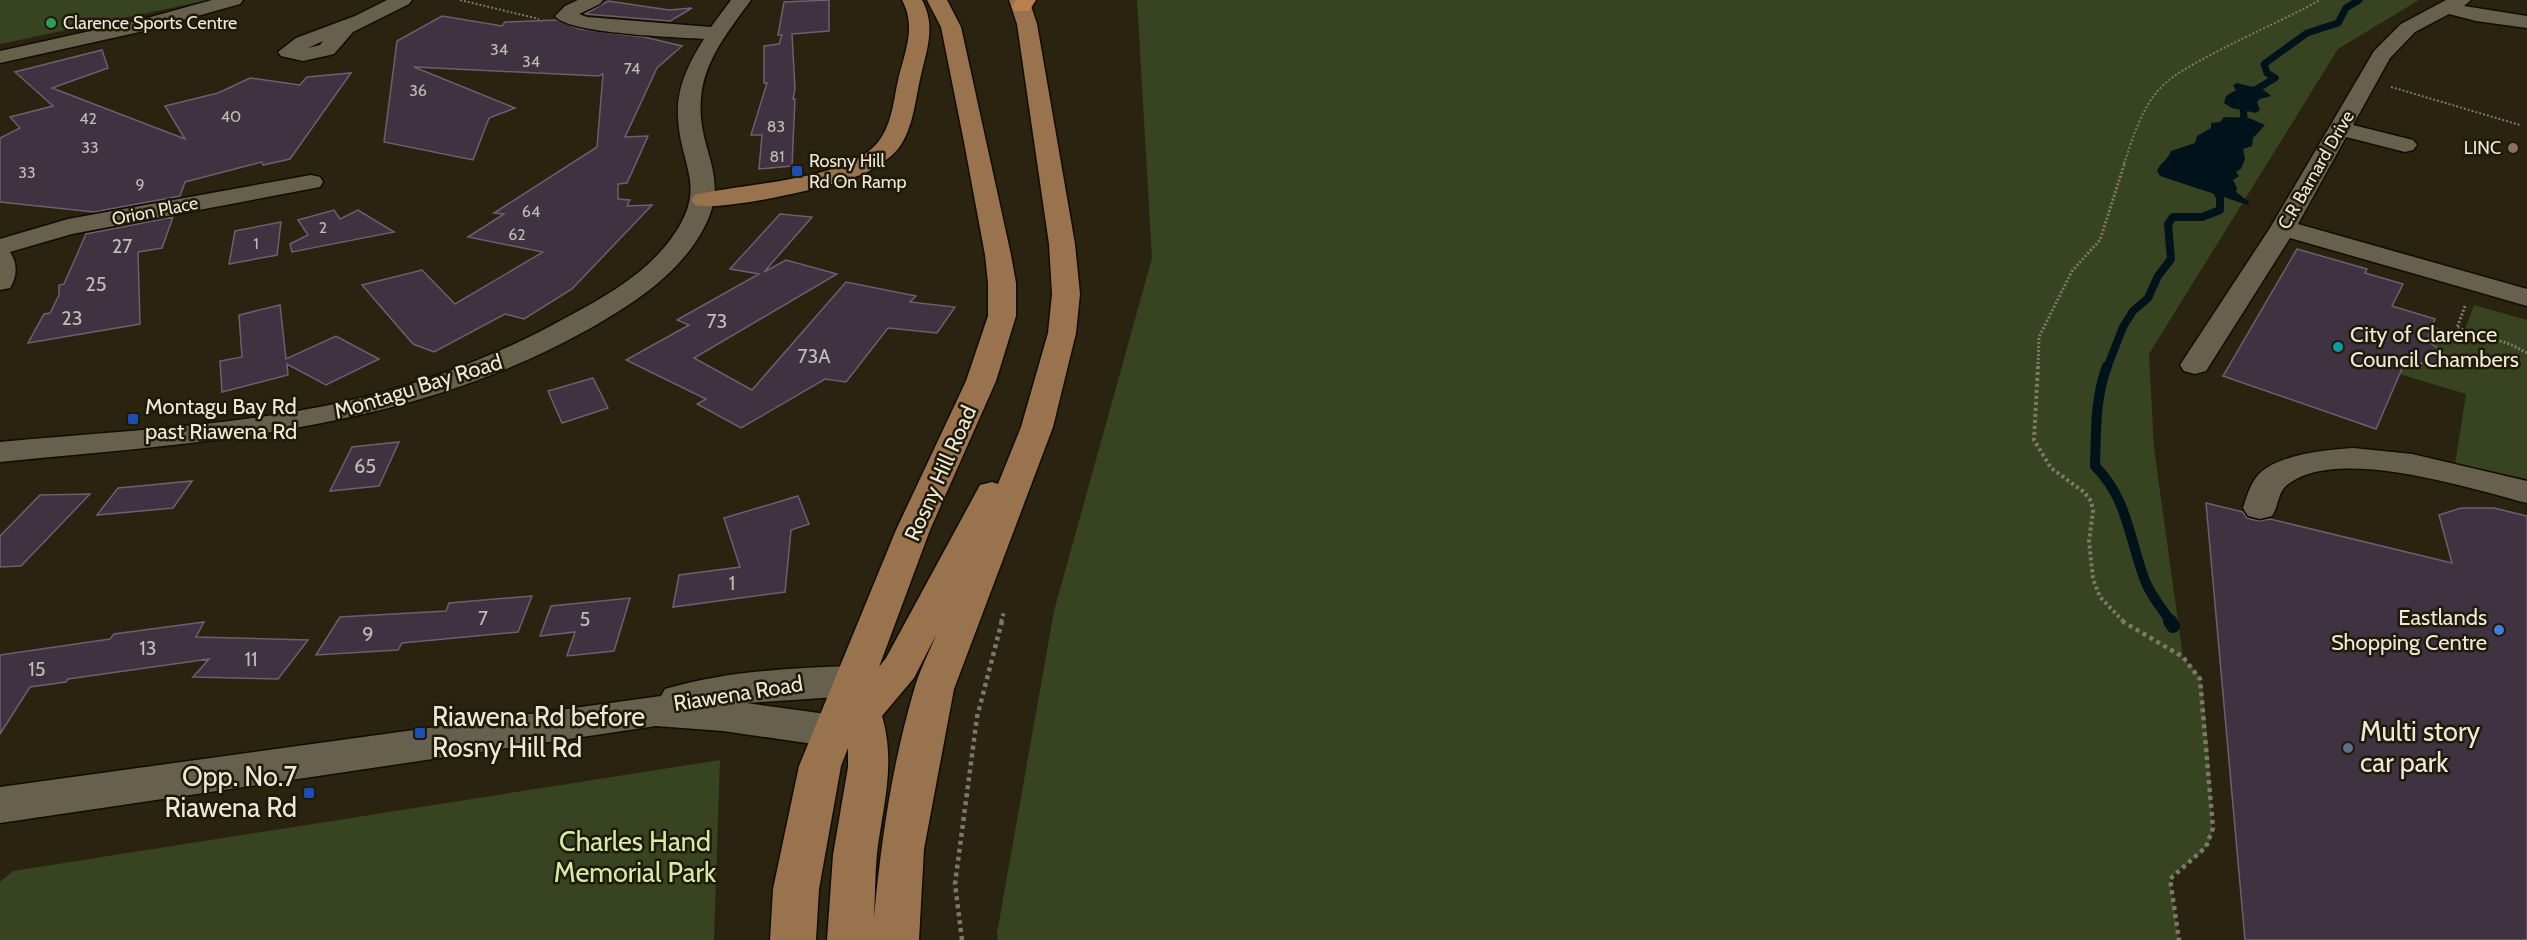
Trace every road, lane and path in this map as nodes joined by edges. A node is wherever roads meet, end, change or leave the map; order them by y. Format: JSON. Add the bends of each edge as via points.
{"nodes":[{"id":1,"x":233,"y":0,"type":"edge"},
{"id":2,"x":402,"y":0,"type":"edge"},
{"id":3,"x":593,"y":0,"type":"edge"},
{"id":4,"x":741,"y":0,"type":"edge"},
{"id":5,"x":912,"y":0,"type":"edge"},
{"id":6,"x":937,"y":0,"type":"edge"},
{"id":7,"x":2320,"y":0,"type":"edge"},
{"id":8,"x":1022,"y":2,"type":"edge"},
{"id":9,"x":2468,"y":12,"type":"edge"},
{"id":10,"x":362,"y":20,"type":"dead end"},
{"id":11,"x":2527,"y":22,"type":"edge"},
{"id":12,"x":718,"y":33,"type":"junction"},
{"id":13,"x":0,"y":57,"type":"edge"},
{"id":14,"x":2368,"y":80,"type":"junction"},
{"id":15,"x":2520,"y":125,"type":"dead end"},
{"id":16,"x":2340,"y":129,"type":"junction"},
{"id":17,"x":2405,"y":145,"type":"dead end"},
{"id":18,"x":311,"y":182,"type":"dead end"},
{"id":19,"x":704,"y":200,"type":"junction"},
{"id":20,"x":2283,"y":228,"type":"junction"},
{"id":21,"x":0,"y":247,"type":"edge"},
{"id":22,"x":0,"y":258,"type":"edge"},
{"id":23,"x":0,"y":282,"type":"edge"},
{"id":24,"x":2474,"y":283,"type":"junction"},
{"id":25,"x":2527,"y":298,"type":"edge"},
{"id":26,"x":2527,"y":353,"type":"edge"},
{"id":27,"x":2195,"y":365,"type":"dead end"},
{"id":28,"x":1032,"y":439,"type":"junction"},
{"id":29,"x":0,"y":452,"type":"edge"},
{"id":30,"x":2527,"y":492,"type":"edge"},
{"id":31,"x":2260,"y":508,"type":"dead end"},
{"id":32,"x":849,"y":708,"type":"junction"},
{"id":33,"x":625,"y":714,"type":"junction"},
{"id":34,"x":3,"y":807,"type":"edge"},
{"id":35,"x":793,"y":940,"type":"edge"},
{"id":36,"x":850,"y":940,"type":"edge"},
{"id":37,"x":896,"y":940,"type":"edge"},
{"id":38,"x":2180,"y":940,"type":"edge"}],
"edges":[{"from":1,"to":13,"type":"street","via":[[144,25]]},
{"from":2,"to":10,"type":"street"},
{"from":3,"to":12,"type":"street","via":[[565,16],[585,23]]},
{"from":4,"to":12,"type":"street","name":"Montagu Bay Road"},
{"from":5,"to":19,"type":"main road","via":[[920,15],[921,35],[895,135],[883,152],[858,167],[826,178]]},
{"from":6,"to":32,"type":"main road","name":"Rosny Hill Road","via":[[951,27],[976,142],[998,255],[1002,316],[981,381],[913,530]]},
{"from":7,"to":38,"type":"path","via":[[2196,63],[2156,93],[2135,131],[2100,240],[2072,271],[2039,337],[2034,440],[2051,468],[2091,501],[2090,561],[2100,597],[2122,621],[2183,657],[2200,678],[2213,828],[2205,850],[2170,879]]},
{"from":8,"to":28,"type":"main road","via":[[1059,222],[1066,294],[1062,333]]},
{"from":9,"to":11,"type":"street"},
{"from":9,"to":14,"type":"street","name":"C.R Barnard Drive","via":[[2408,28],[2381,55]]},
{"from":12,"to":19,"type":"street","name":"Montagu Bay Road","via":[[701,62],[690,96],[690,126],[705,177]]},
{"from":14,"to":15,"type":"path"},
{"from":14,"to":16,"type":"street","name":"C.R Barnard Drive"},
{"from":16,"to":17,"type":"street"},
{"from":16,"to":20,"type":"street","name":"C.R Barnard Drive"},
{"from":18,"to":21,"type":"street","name":"Orion Place","via":[[68,227]]},
{"from":19,"to":29,"type":"street","name":"Montagu Bay Road","via":[[687,235],[674,251],[627,293],[565,332],[484,368],[328,414]]},
{"from":20,"to":24,"type":"street"},
{"from":20,"to":27,"type":"street","name":"C.R Barnard Drive"},
{"from":22,"to":23,"type":"street"},
{"from":24,"to":25,"type":"street"},
{"from":24,"to":26,"type":"path","via":[[2457,328]]},
{"from":28,"to":32,"type":"main road","via":[[986,503],[900,668]]},
{"from":28,"to":37,"type":"main road","via":[[934,689],[902,849]]},
{"from":30,"to":31,"type":"street","via":[[2420,467],[2354,457],[2330,458],[2287,471],[2272,480]]},
{"from":32,"to":33,"type":"street","name":"Riawena Road","via":[[785,726],[695,711]]},
{"from":32,"to":33,"type":"street","name":"Riawena Road","via":[[806,682],[715,693]]},
{"from":32,"to":35,"type":"main road","name":"Rosny Hill Road","via":[[817,780],[796,888]]},
{"from":32,"to":36,"type":"main road","via":[[868,738],[869,767],[855,855]]},
{"from":33,"to":34,"type":"street","name":"Riawena Road"}]}
